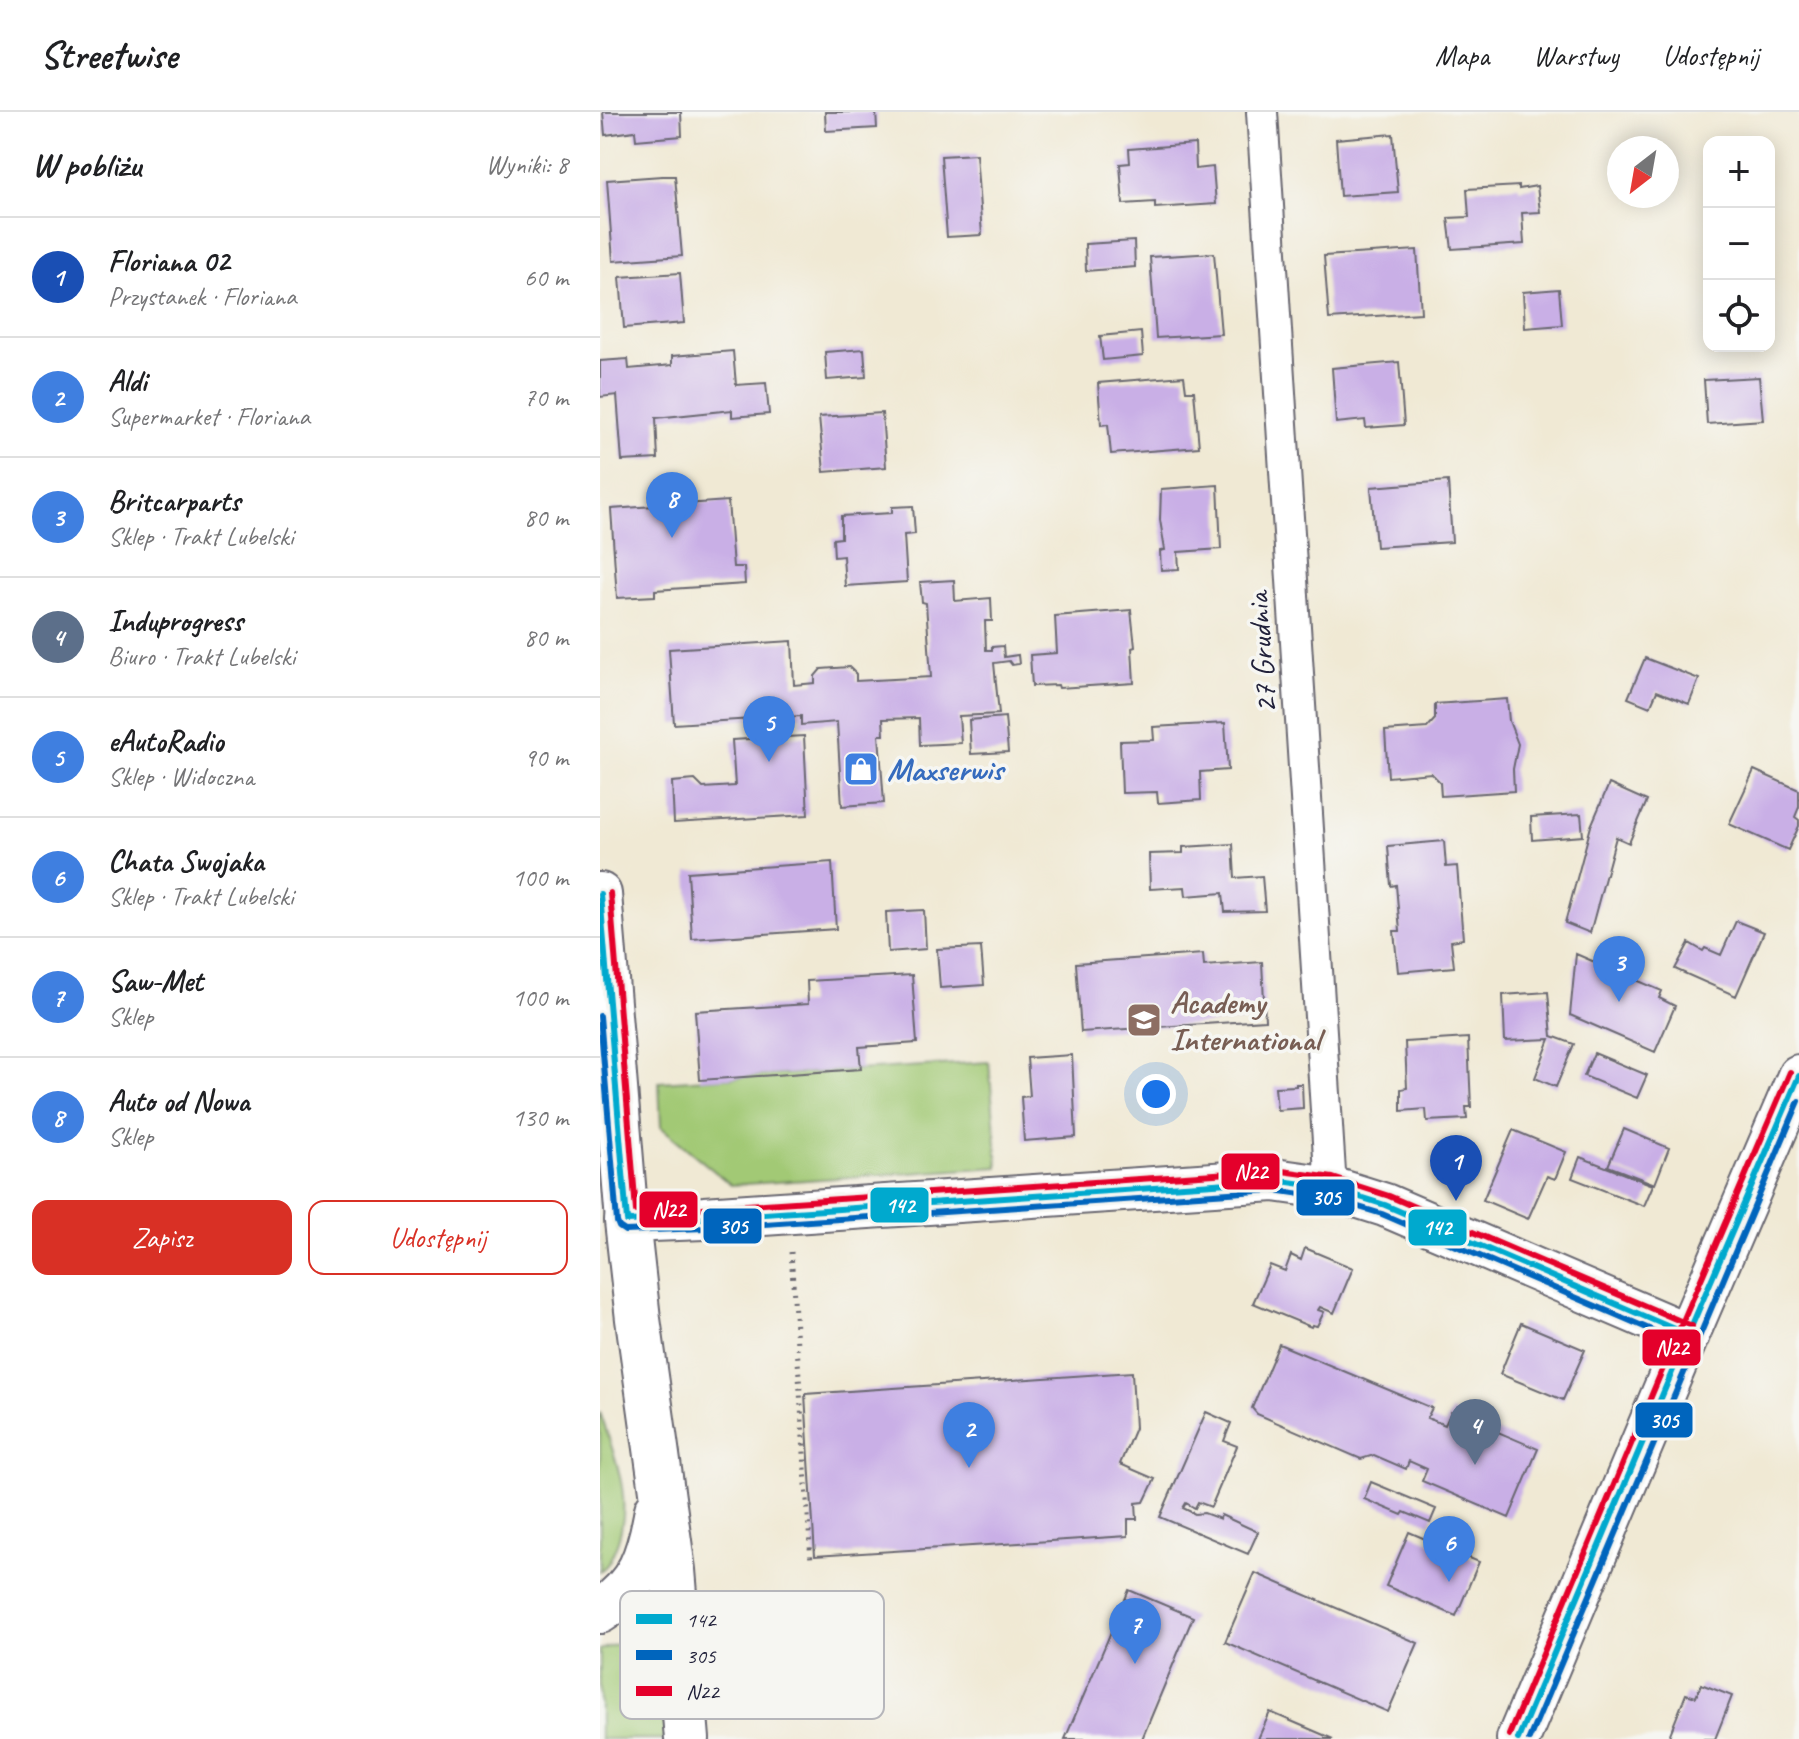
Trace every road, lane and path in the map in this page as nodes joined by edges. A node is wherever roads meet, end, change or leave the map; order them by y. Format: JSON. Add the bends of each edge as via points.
{"nodes":[{"id":1,"x":1262,"y":112,"type":"edge"},
{"id":2,"x":600,"y":895,"type":"edge"},
{"id":3,"x":1799,"y":1076,"type":"edge"},
{"id":4,"x":1331,"y":1188,"type":"junction"},
{"id":5,"x":627,"y":1221,"type":"junction"},
{"id":6,"x":790,"y":1243,"type":"dead end"},
{"id":7,"x":1688,"y":1335,"type":"junction"},
{"id":8,"x":661,"y":1488,"type":"junction"},
{"id":9,"x":811,"y":1562,"type":"dead end"},
{"id":10,"x":625,"y":1591,"type":"edge"},
{"id":11,"x":675,"y":1591,"type":"edge"},
{"id":12,"x":620,"y":1597,"type":"edge"},
{"id":13,"x":600,"y":1611,"type":"edge"},
{"id":14,"x":685,"y":1719,"type":"edge"},
{"id":15,"x":687,"y":1739,"type":"edge"},
{"id":16,"x":1518,"y":1739,"type":"edge"}],
"edges":[{"from":1,"to":4,"type":"street","name":"27 Grudnia"},
{"from":2,"to":5,"type":"street"},
{"from":3,"to":7,"type":"street"},
{"from":4,"to":5,"type":"street","via":[[1274,1180]]},
{"from":4,"to":7,"type":"street","via":[[1385,1205]]},
{"from":5,"to":8,"type":"main road"},
{"from":6,"to":9,"type":"path"},
{"from":7,"to":16,"type":"street"},
{"from":8,"to":10,"type":"main road","via":[[646,1557]]},
{"from":8,"to":11,"type":"main road"},
{"from":12,"to":13,"type":"main road"},
{"from":14,"to":15,"type":"main road"}]}
